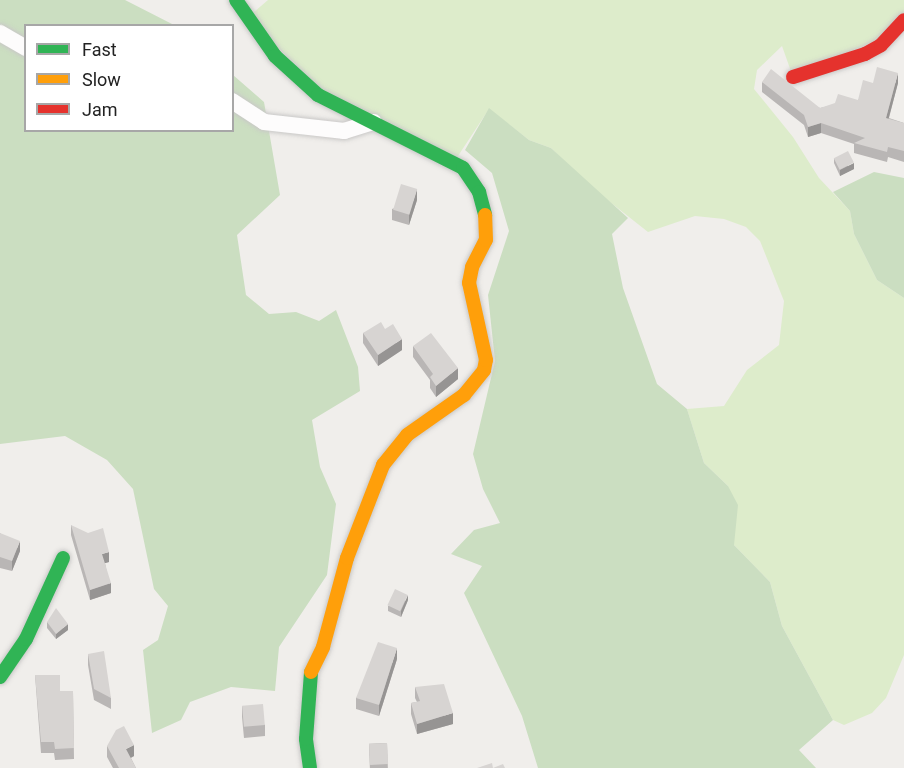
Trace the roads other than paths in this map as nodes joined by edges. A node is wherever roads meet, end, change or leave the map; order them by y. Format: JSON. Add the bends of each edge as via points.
{"nodes":[{"id":1,"x":236,"y":0,"type":"edge"},
{"id":2,"x":904,"y":20,"type":"edge"},
{"id":3,"x":0,"y":33,"type":"edge"},
{"id":4,"x":24,"y":47,"type":"edge"},
{"id":5,"x":793,"y":77,"type":"dead end"},
{"id":6,"x":234,"y":102,"type":"edge"},
{"id":7,"x":374,"y":122,"type":"junction"},
{"id":8,"x":63,"y":558,"type":"dead end"},
{"id":9,"x":0,"y":677,"type":"edge"},
{"id":10,"x":310,"y":768,"type":"edge"}],
"edges":[{"from":1,"to":7,"type":"street","via":[[275,56],[300,82]]},
{"from":2,"to":5,"type":"street","via":[[880,45],[865,54]]},
{"from":3,"to":4,"type":"street"},
{"from":6,"to":7,"type":"street","via":[[264,122],[344,131]]},
{"from":7,"to":10,"type":"street","via":[[443,155],[473,179],[487,222],[486,240],[472,267],[471,302],[486,360],[478,380],[464,395],[407,435],[383,465],[347,558],[323,647],[308,679]]},
{"from":8,"to":9,"type":"street","via":[[26,639]]}]}
